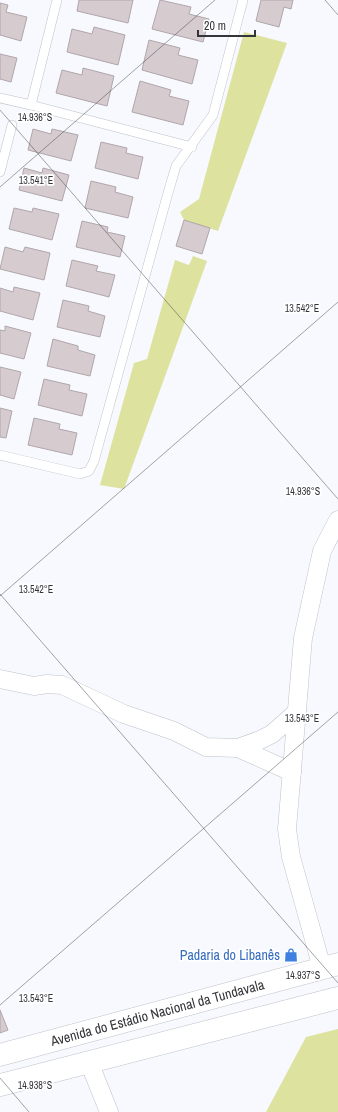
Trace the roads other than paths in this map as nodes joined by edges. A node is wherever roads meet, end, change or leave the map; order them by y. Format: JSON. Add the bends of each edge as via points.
{"nodes":[{"id":1,"x":57,"y":0,"type":"edge"},
{"id":2,"x":243,"y":0,"type":"edge"},
{"id":3,"x":0,"y":98,"type":"edge"},
{"id":4,"x":31,"y":105,"type":"junction"},
{"id":5,"x":12,"y":125,"type":"dead end"},
{"id":6,"x":192,"y":147,"type":"junction"},
{"id":7,"x":0,"y":172,"type":"edge"},
{"id":8,"x":0,"y":455,"type":"edge"},
{"id":9,"x":338,"y":520,"type":"edge"},
{"id":10,"x":0,"y":679,"type":"edge"},
{"id":11,"x":297,"y":712,"type":"junction"},
{"id":12,"x":238,"y":748,"type":"junction"},
{"id":13,"x":292,"y":772,"type":"junction"},
{"id":14,"x":330,"y":966,"type":"edge"},
{"id":15,"x":338,"y":998,"type":"edge"},
{"id":16,"x":0,"y":1055,"type":"edge"},
{"id":17,"x":89,"y":1062,"type":"junction"},
{"id":18,"x":0,"y":1085,"type":"edge"},
{"id":19,"x":109,"y":1112,"type":"edge"}],
"edges":[{"from":1,"to":4,"type":"lane"},
{"from":2,"to":6,"type":"lane","via":[[213,115]]},
{"from":3,"to":4,"type":"lane"},
{"from":4,"to":6,"type":"lane"},
{"from":5,"to":7,"type":"lane"},
{"from":6,"to":8,"type":"lane","via":[[176,166],[94,461],[89,470],[80,474]]},
{"from":9,"to":11,"type":"street","via":[[322,551],[303,638]]},
{"from":10,"to":12,"type":"street","via":[[34,686],[62,686],[124,714],[174,731],[206,747]]},
{"from":11,"to":12,"type":"street","via":[[272,734]]},
{"from":11,"to":13,"type":"street"},
{"from":12,"to":13,"type":"street"},
{"from":13,"to":14,"type":"street","via":[[287,830],[291,857]]},
{"from":14,"to":16,"type":"street","name":"Avenida do Estádio Nacional da Tundavala"},
{"from":15,"to":17,"type":"street"},
{"from":17,"to":18,"type":"street"},
{"from":17,"to":19,"type":"street"}]}
